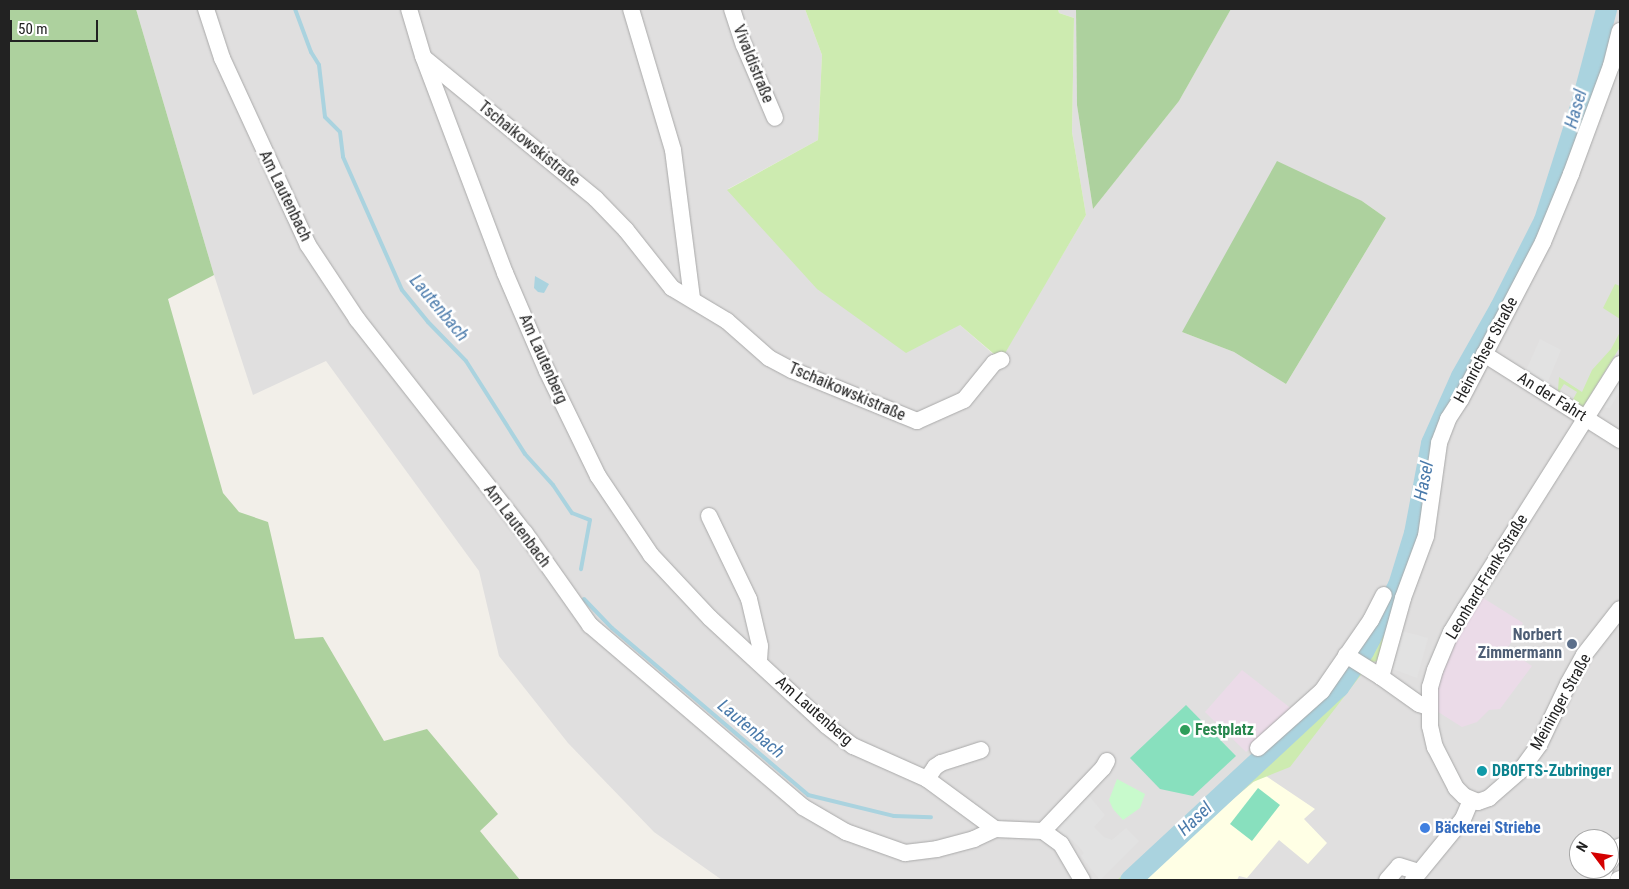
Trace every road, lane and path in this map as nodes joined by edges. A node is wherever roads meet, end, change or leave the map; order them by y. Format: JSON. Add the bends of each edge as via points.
{"nodes":[{"id":1,"x":206,"y":9,"type":"edge"},
{"id":2,"x":410,"y":9,"type":"edge"},
{"id":3,"x":632,"y":9,"type":"edge"},
{"id":4,"x":732,"y":9,"type":"edge"},
{"id":5,"x":1620,"y":31,"type":"edge"},
{"id":6,"x":423,"y":56,"type":"junction"},
{"id":7,"x":775,"y":118,"type":"dead end"},
{"id":8,"x":692,"y":299,"type":"junction"},
{"id":9,"x":1484,"y":354,"type":"junction"},
{"id":10,"x":1000,"y":360,"type":"dead end"},
{"id":11,"x":1620,"y":364,"type":"edge"},
{"id":12,"x":1586,"y":418,"type":"junction"},
{"id":13,"x":1620,"y":440,"type":"edge"},
{"id":14,"x":709,"y":516,"type":"dead end"},
{"id":15,"x":1384,"y":595,"type":"dead end"},
{"id":16,"x":1620,"y":609,"type":"edge"},
{"id":17,"x":1346,"y":655,"type":"junction"},
{"id":18,"x":759,"y":661,"type":"junction"},
{"id":19,"x":1381,"y":677,"type":"junction"},
{"id":20,"x":1429,"y":707,"type":"junction"},
{"id":21,"x":1258,"y":748,"type":"dead end"},
{"id":22,"x":980,"y":750,"type":"dead end"},
{"id":23,"x":1107,"y":761,"type":"dead end"},
{"id":24,"x":927,"y":779,"type":"junction"},
{"id":25,"x":1471,"y":800,"type":"junction"},
{"id":26,"x":995,"y":829,"type":"junction"},
{"id":27,"x":1043,"y":831,"type":"junction"},
{"id":28,"x":1416,"y":876,"type":"edge"},
{"id":29,"x":1082,"y":880,"type":"edge"},
{"id":30,"x":1387,"y":880,"type":"edge"}],
"edges":[{"from":1,"to":26,"type":"street","name":"Am Lautenbach","via":[[222,58],[308,245],[357,319],[524,533],[590,625],[802,807],[846,832],[905,853],[937,849],[974,839]]},
{"from":2,"to":6,"type":"street","name":"Am Lautenberg"},
{"from":3,"to":8,"type":"street","via":[[672,150]]},
{"from":4,"to":7,"type":"street","name":"Vivaldistraße"},
{"from":5,"to":9,"type":"street","name":"Heinrichser Straße","via":[[1608,75],[1543,242]]},
{"from":6,"to":8,"type":"street","name":"Tschaikowskistraße","via":[[596,199],[626,230],[672,288]]},
{"from":6,"to":18,"type":"street","name":"Am Lautenberg","via":[[505,274],[598,476],[651,555],[710,618]]},
{"from":8,"to":10,"type":"street","name":"Tschaikowskistraße","via":[[727,321],[769,358],[917,421],[964,400]]},
{"from":9,"to":12,"type":"street","name":"An der Fahrt"},
{"from":9,"to":19,"type":"street","name":"Heinrichser Straße","via":[[1448,419],[1439,444],[1426,536],[1403,598]]},
{"from":11,"to":12,"type":"street","name":"Leonhard-Frank-Straße"},
{"from":12,"to":13,"type":"street","name":"An der Fahrt"},
{"from":12,"to":20,"type":"street","name":"Leonhard-Frank-Straße","via":[[1451,632],[1435,670]]},
{"from":14,"to":18,"type":"street","via":[[750,598],[760,646]]},
{"from":15,"to":17,"type":"street"},
{"from":16,"to":25,"type":"street","name":"Meininger Straße","via":[[1584,655],[1539,745],[1522,770],[1489,798],[1478,802]]},
{"from":17,"to":19,"type":"street"},
{"from":17,"to":21,"type":"street","via":[[1322,691]]},
{"from":18,"to":24,"type":"street","name":"Am Lautenberg","via":[[827,726],[853,746]]},
{"from":19,"to":20,"type":"street","via":[[1419,704]]},
{"from":20,"to":25,"type":"street","name":"Leonhard-Frank-Straße","via":[[1435,747],[1456,788]]},
{"from":22,"to":24,"type":"street","via":[[941,763]]},
{"from":23,"to":27,"type":"street"},
{"from":24,"to":26,"type":"street","name":"Am Lautenberg"},
{"from":25,"to":28,"type":"street","via":[[1463,819]]},
{"from":26,"to":27,"type":"street"},
{"from":27,"to":29,"type":"street","via":[[1061,844]]},
{"from":28,"to":30,"type":"street","via":[[1399,866]]}]}
